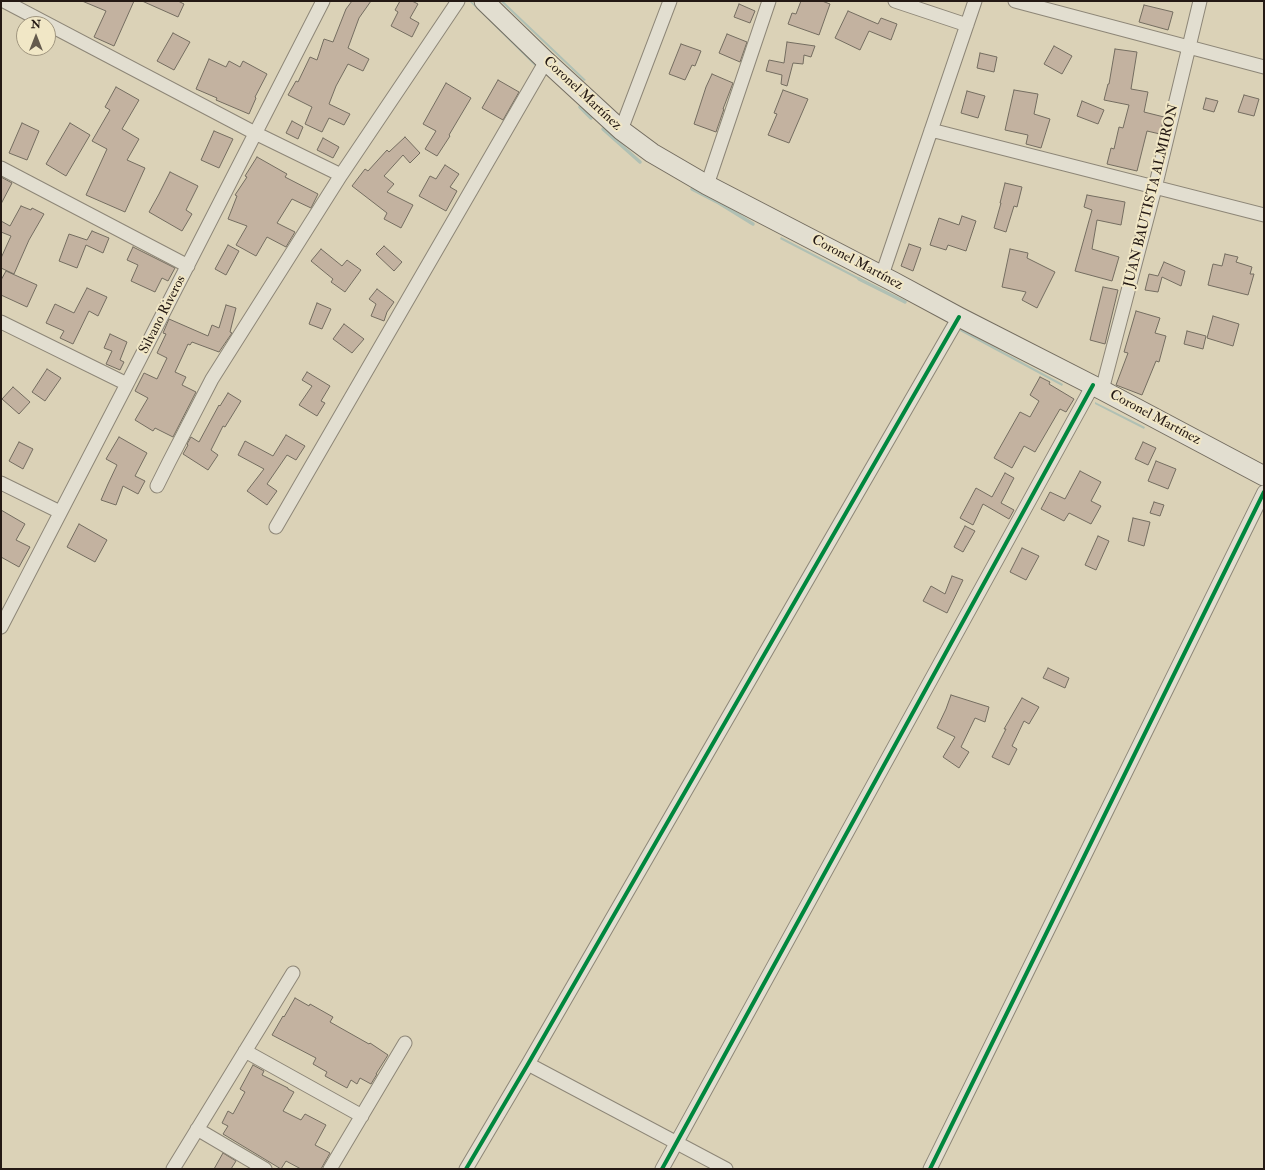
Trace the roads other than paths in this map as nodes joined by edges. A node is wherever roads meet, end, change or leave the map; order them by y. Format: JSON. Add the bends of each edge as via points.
{"nodes":[{"id":1,"x":4,"y":1,"type":"edge"},
{"id":2,"x":458,"y":1,"type":"edge"},
{"id":3,"x":484,"y":1,"type":"edge"},
{"id":4,"x":670,"y":1,"type":"edge"},
{"id":5,"x":769,"y":1,"type":"edge"},
{"id":6,"x":895,"y":1,"type":"edge"},
{"id":7,"x":975,"y":1,"type":"edge"},
{"id":8,"x":1015,"y":1,"type":"edge"},
{"id":9,"x":1200,"y":1,"type":"edge"},
{"id":10,"x":318,"y":3,"type":"edge"},
{"id":11,"x":967,"y":25,"type":"junction"},
{"id":12,"x":1189,"y":47,"type":"junction"},
{"id":13,"x":546,"y":61,"type":"junction"},
{"id":14,"x":1264,"y":67,"type":"edge"},
{"id":15,"x":621,"y":130,"type":"junction"},
{"id":16,"x":931,"y":130,"type":"junction"},
{"id":17,"x":255,"y":132,"type":"junction"},
{"id":18,"x":1,"y":168,"type":"edge"},
{"id":19,"x":341,"y":175,"type":"junction"},
{"id":20,"x":707,"y":185,"type":"junction"},
{"id":21,"x":1155,"y":188,"type":"junction"},
{"id":22,"x":1264,"y":215,"type":"edge"},
{"id":23,"x":188,"y":266,"type":"junction"},
{"id":24,"x":882,"y":275,"type":"junction"},
{"id":25,"x":959,"y":317,"type":"junction"},
{"id":26,"x":1,"y":322,"type":"edge"},
{"id":27,"x":127,"y":384,"type":"junction"},
{"id":28,"x":1098,"y":388,"type":"junction"},
{"id":29,"x":1264,"y":476,"type":"edge"},
{"id":30,"x":1,"y":483,"type":"edge"},
{"id":31,"x":157,"y":486,"type":"dead end"},
{"id":32,"x":1264,"y":492,"type":"edge"},
{"id":33,"x":60,"y":512,"type":"junction"},
{"id":34,"x":276,"y":527,"type":"dead end"},
{"id":35,"x":1,"y":628,"type":"edge"},
{"id":36,"x":293,"y":973,"type":"dead end"},
{"id":37,"x":405,"y":1043,"type":"dead end"},
{"id":38,"x":245,"y":1051,"type":"junction"},
{"id":39,"x":528,"y":1064,"type":"junction"},
{"id":40,"x":362,"y":1116,"type":"junction"},
{"id":41,"x":197,"y":1129,"type":"junction"},
{"id":42,"x":676,"y":1143,"type":"junction"},
{"id":43,"x":173,"y":1169,"type":"edge"},
{"id":44,"x":265,"y":1169,"type":"edge"},
{"id":45,"x":330,"y":1169,"type":"edge"},
{"id":46,"x":466,"y":1169,"type":"edge"},
{"id":47,"x":662,"y":1169,"type":"edge"},
{"id":48,"x":726,"y":1169,"type":"edge"},
{"id":49,"x":930,"y":1169,"type":"edge"}],
"edges":[{"from":1,"to":17,"type":"street"},
{"from":2,"to":19,"type":"street"},
{"from":3,"to":13,"type":"main road","name":"Coronel Martínez"},
{"from":4,"to":15,"type":"street"},
{"from":5,"to":20,"type":"street"},
{"from":6,"to":11,"type":"street"},
{"from":7,"to":11,"type":"street"},
{"from":8,"to":12,"type":"street"},
{"from":9,"to":12,"type":"street","name":"JUAN BAUTISTA ALMIRON"},
{"from":10,"to":17,"type":"street","name":"Silvano Riveros"},
{"from":11,"to":16,"type":"street"},
{"from":12,"to":14,"type":"street"},
{"from":12,"to":21,"type":"street","name":"JUAN BAUTISTA ALMIRON"},
{"from":13,"to":15,"type":"main road","name":"Coronel Martínez"},
{"from":13,"to":34,"type":"street"},
{"from":15,"to":20,"type":"main road","name":"Coronel Martínez","via":[[652,153]]},
{"from":16,"to":21,"type":"street"},
{"from":16,"to":24,"type":"street"},
{"from":17,"to":19,"type":"street"},
{"from":17,"to":23,"type":"street","name":"Silvano Riveros"},
{"from":18,"to":23,"type":"street"},
{"from":19,"to":31,"type":"street","via":[[212,379]]},
{"from":20,"to":24,"type":"main road","name":"Coronel Martínez"},
{"from":21,"to":22,"type":"street"},
{"from":21,"to":28,"type":"street","name":"JUAN BAUTISTA ALMIRON"},
{"from":23,"to":27,"type":"street","name":"Silvano Riveros"},
{"from":24,"to":25,"type":"main road","name":"Coronel Martínez"},
{"from":25,"to":28,"type":"main road","name":"Coronel Martínez"},
{"from":25,"to":39,"type":"street"},
{"from":26,"to":27,"type":"street"},
{"from":27,"to":33,"type":"street","name":"Silvano Riveros"},
{"from":28,"to":29,"type":"main road","name":"Coronel Martínez"},
{"from":28,"to":42,"type":"street","name":"JUAN BAUTISTA ALMIRON"},
{"from":30,"to":33,"type":"street"},
{"from":32,"to":49,"type":"street"},
{"from":33,"to":35,"type":"street","name":"Silvano Riveros"},
{"from":36,"to":38,"type":"street"},
{"from":37,"to":40,"type":"street"},
{"from":38,"to":40,"type":"street"},
{"from":38,"to":41,"type":"street"},
{"from":39,"to":42,"type":"street"},
{"from":39,"to":46,"type":"street"},
{"from":40,"to":45,"type":"street"},
{"from":41,"to":43,"type":"street"},
{"from":41,"to":44,"type":"street"},
{"from":42,"to":47,"type":"street","name":"JUAN BAUTISTA ALMIRON"},
{"from":42,"to":48,"type":"street"}]}
